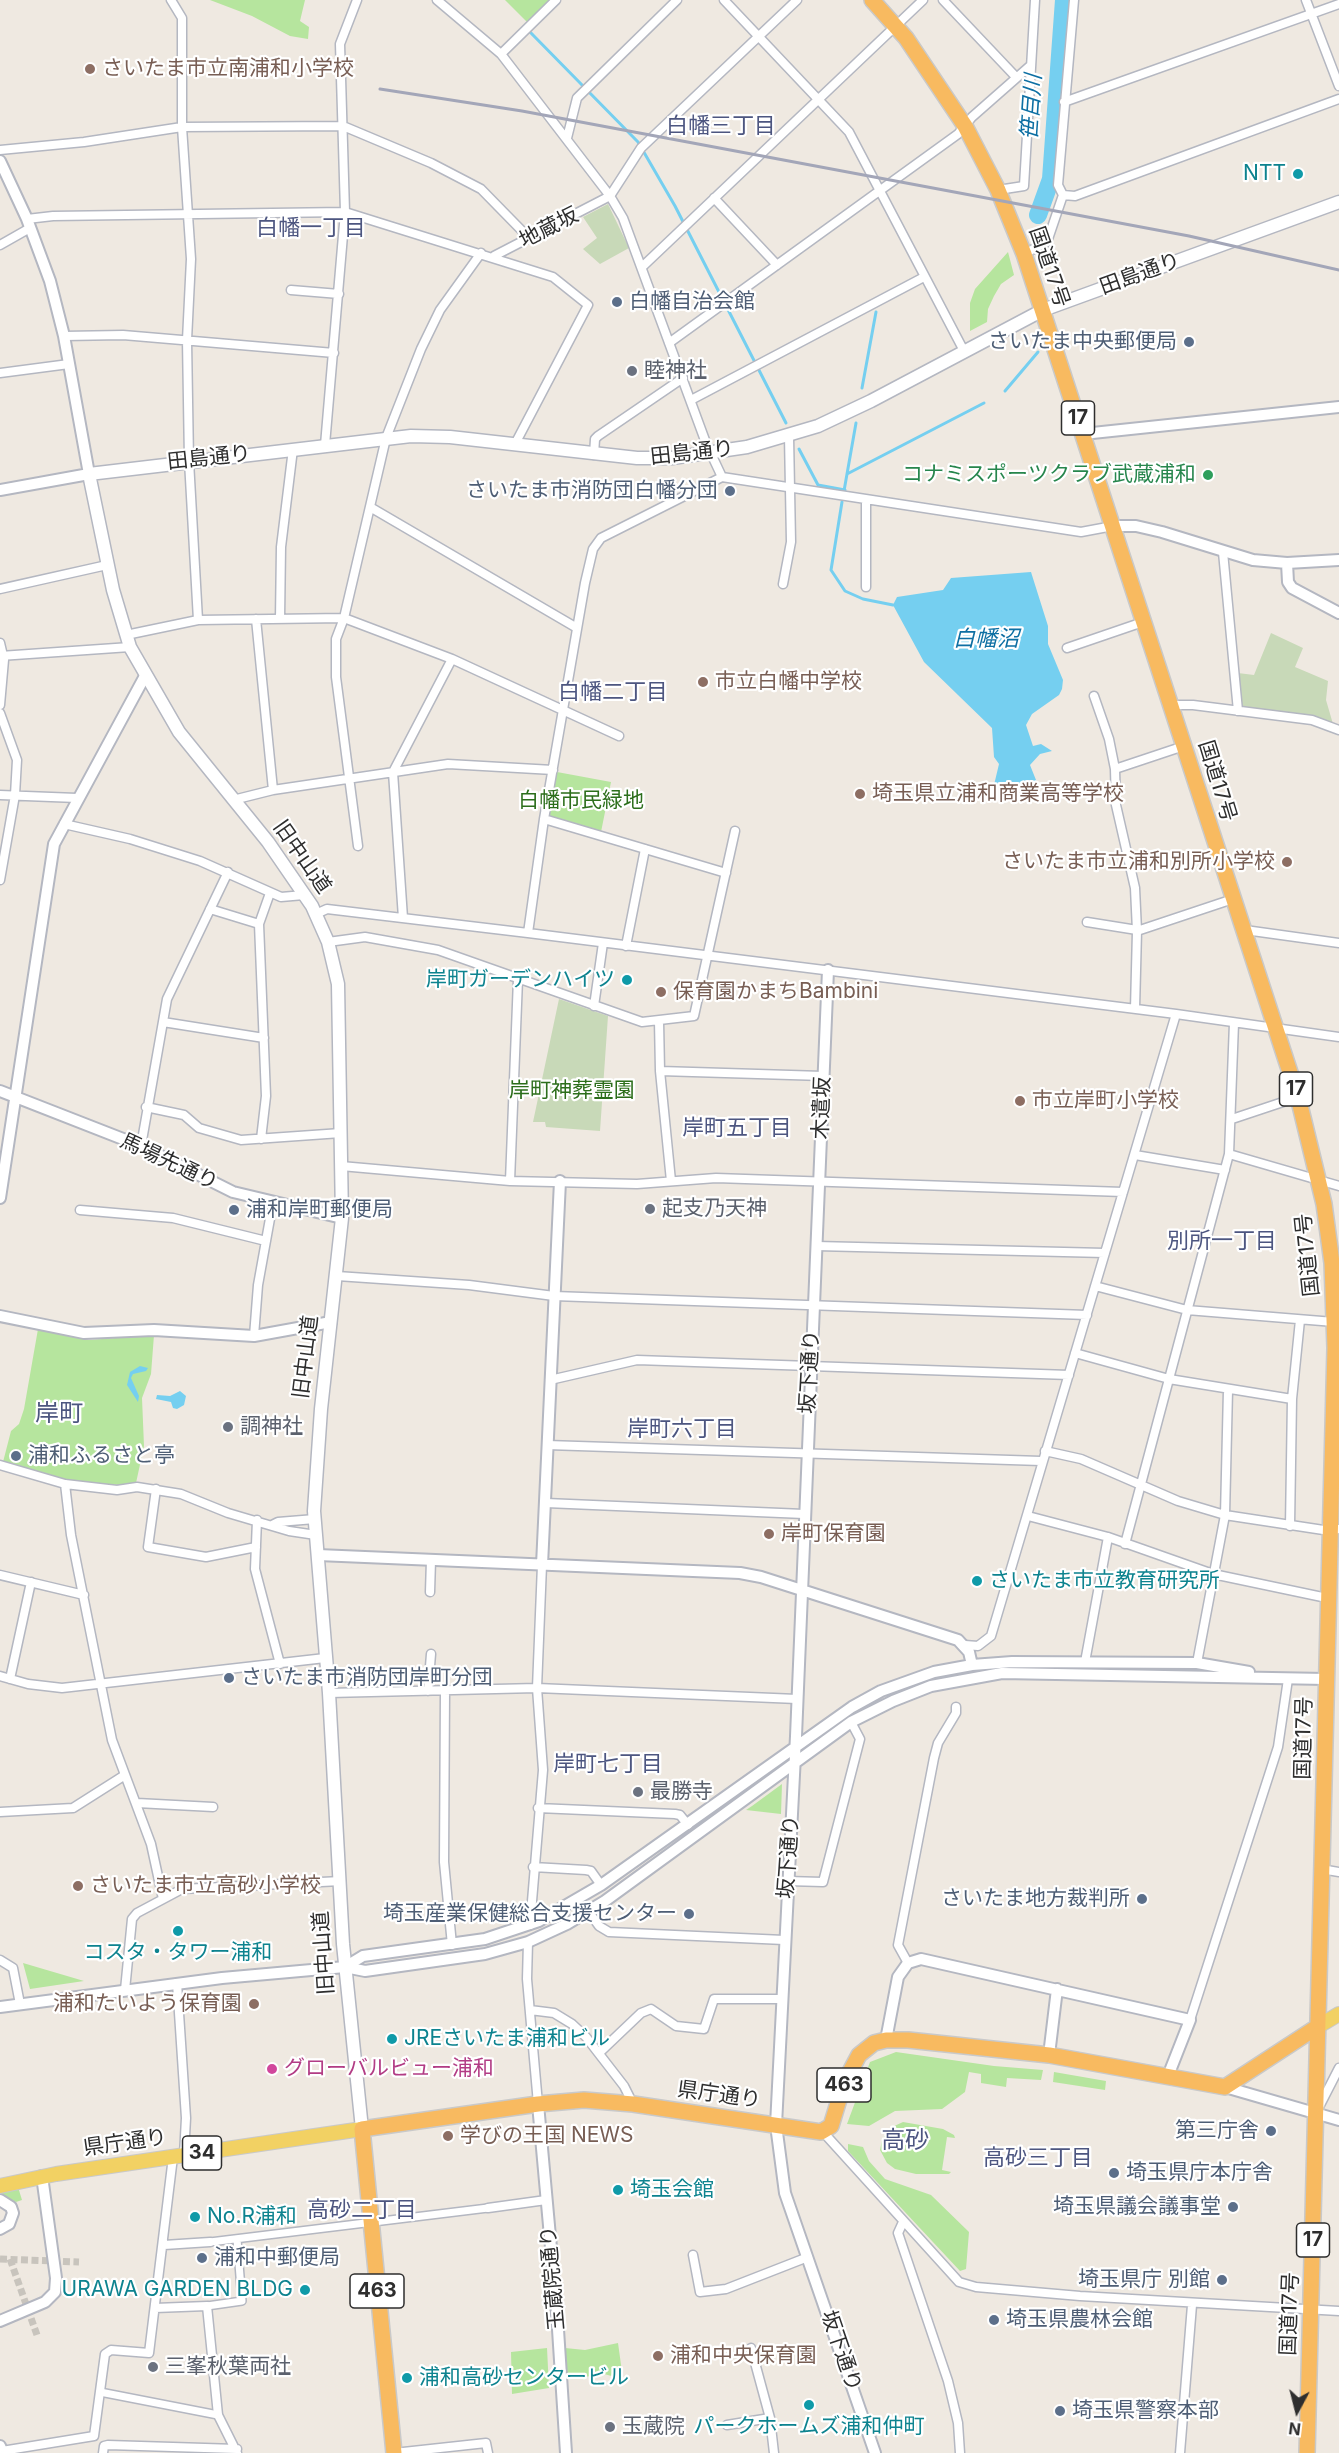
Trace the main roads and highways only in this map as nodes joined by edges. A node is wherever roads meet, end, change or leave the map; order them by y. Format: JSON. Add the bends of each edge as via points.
{"nodes":[{"id":1,"x":872,"y":0,"type":"edge"},
{"id":2,"x":1339,"y":202,"type":"edge"},
{"id":3,"x":1043,"y":310,"type":"junction"},
{"id":4,"x":89,"y":474,"type":"joint"},
{"id":5,"x":1337,"y":1348,"type":"edge"},
{"id":6,"x":1336,"y":1446,"type":"edge"},
{"id":7,"x":1334,"y":1530,"type":"edge"},
{"id":8,"x":1339,"y":2014,"type":"edge"},
{"id":9,"x":1317,"y":2027,"type":"junction"},
{"id":10,"x":362,"y":2129,"type":"junction"},
{"id":11,"x":0,"y":2186,"type":"edge"},
{"id":12,"x":394,"y":2453,"type":"edge"},
{"id":13,"x":1307,"y":2453,"type":"edge"}],
"edges":[{"from":1,"to":3,"type":"highway","name":"国道17号","number":"17","via":[[929,70],[965,126],[998,190]]},
{"from":2,"to":3,"type":"main road","name":"田島通り"},
{"from":3,"to":4,"type":"main road","name":"田島通り","via":[[871,401],[789,436],[711,453],[672,458],[594,455],[450,437],[386,438]]},
{"from":3,"to":5,"type":"highway","name":"国道17号","number":"17","via":[[1298,1097],[1320,1180],[1332,1263]]},
{"from":4,"to":10,"type":"main road","name":"旧中山道","via":[[107,565],[128,641],[145,676],[179,732],[268,842],[316,914],[328,942],[338,984],[342,1218],[315,1474],[315,1519],[345,1967]]},
{"from":5,"to":6,"type":"highway","name":"国道17号","number":"17"},
{"from":6,"to":7,"type":"highway","name":"国道17号","number":"17"},
{"from":7,"to":9,"type":"highway","name":"国道17号","number":"17","via":[[1327,1598],[1332,1679]]},
{"from":8,"to":9,"type":"main road"},
{"from":9,"to":10,"type":"highway","name":"県庁通り","number":"463","via":[[1225,2087],[1049,2055],[886,2040],[864,2049],[852,2064],[833,2122],[823,2132],[584,2100]]},
{"from":9,"to":13,"type":"highway","name":"国道17号","number":"17"},
{"from":10,"to":11,"type":"main road","name":"県庁通り","number":"34","via":[[42,2176]]},
{"from":10,"to":12,"type":"highway","name":"旧中山道","number":"463"}]}
